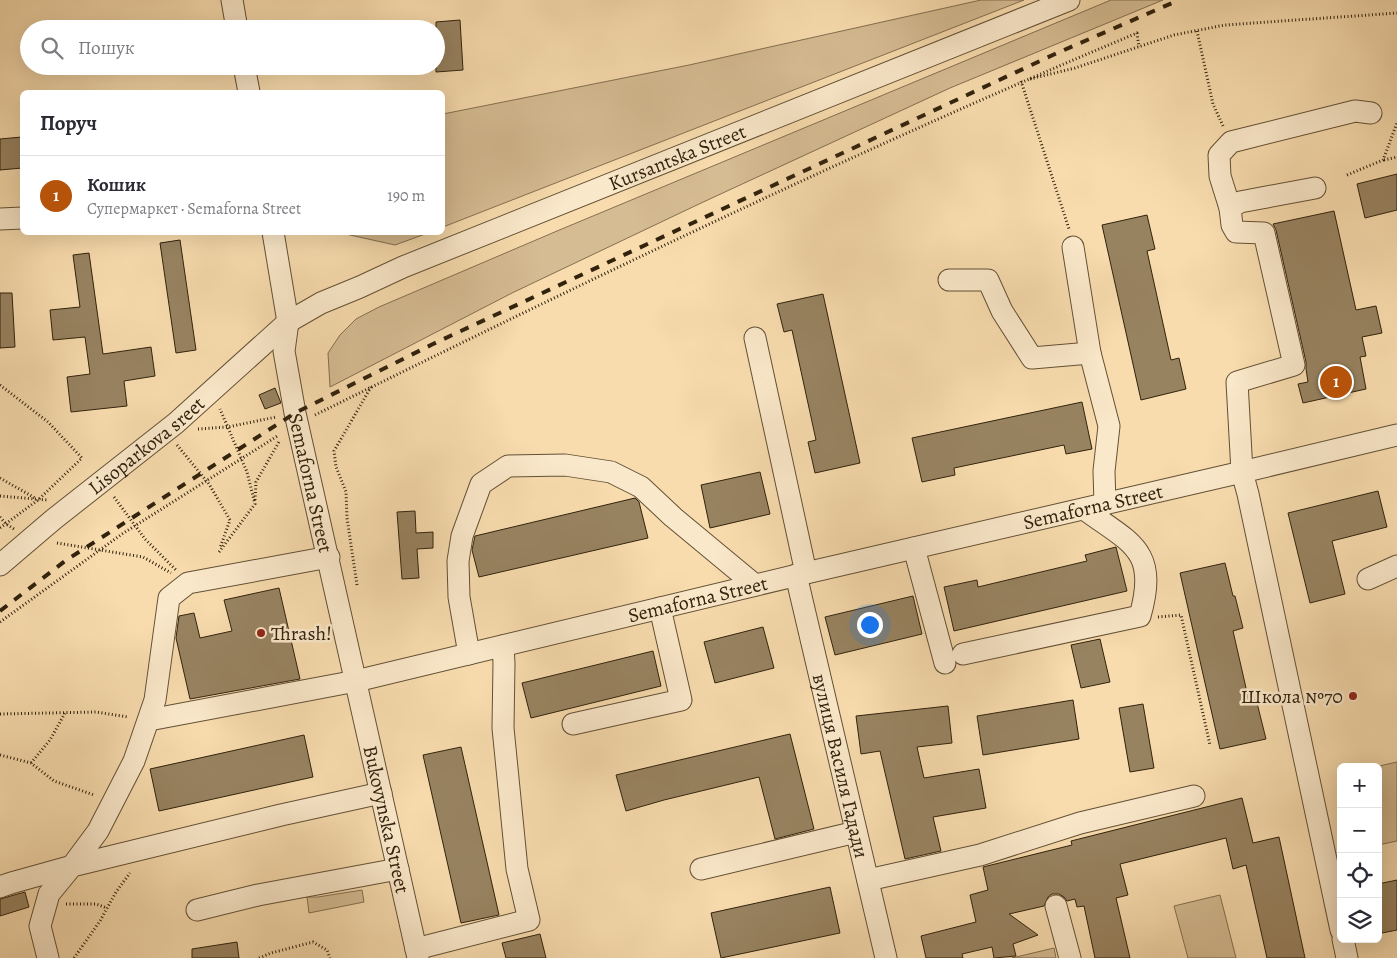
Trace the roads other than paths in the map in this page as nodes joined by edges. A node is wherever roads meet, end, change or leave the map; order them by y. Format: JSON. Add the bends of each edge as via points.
{"nodes":[{"id":1,"x":232,"y":0,"type":"edge"},
{"id":2,"x":1069,"y":0,"type":"edge"},
{"id":3,"x":236,"y":20,"type":"edge"},
{"id":4,"x":246,"y":75,"type":"edge"},
{"id":5,"x":249,"y":90,"type":"edge"},
{"id":6,"x":1371,"y":113,"type":"dead end"},
{"id":7,"x":1315,"y":188,"type":"dead end"},
{"id":8,"x":1230,"y":208,"type":"junction"},
{"id":9,"x":20,"y":218,"type":"edge"},
{"id":10,"x":0,"y":219,"type":"edge"},
{"id":11,"x":274,"y":235,"type":"edge"},
{"id":12,"x":1073,"y":247,"type":"road end"},
{"id":13,"x":949,"y":280,"type":"dead end"},
{"id":14,"x":288,"y":322,"type":"junction"},
{"id":15,"x":755,"y":338,"type":"dead end"},
{"id":16,"x":1090,"y":353,"type":"junction"},
{"id":17,"x":1397,"y":435,"type":"edge"},
{"id":18,"x":1242,"y":472,"type":"junction"},
{"id":19,"x":1105,"y":504,"type":"junction"},
{"id":20,"x":1084,"y":509,"type":"junction"},
{"id":21,"x":914,"y":548,"type":"junction"},
{"id":22,"x":329,"y":557,"type":"junction"},
{"id":23,"x":0,"y":565,"type":"edge"},
{"id":24,"x":1397,"y":566,"type":"edge"},
{"id":25,"x":801,"y":574,"type":"junction"},
{"id":26,"x":1368,"y":578,"type":"dead end"},
{"id":27,"x":755,"y":585,"type":"junction"},
{"id":28,"x":660,"y":608,"type":"junction"},
{"id":29,"x":502,"y":646,"type":"junction"},
{"id":30,"x":468,"y":654,"type":"junction"},
{"id":31,"x":356,"y":681,"type":"junction"},
{"id":32,"x":149,"y":720,"type":"junction"},
{"id":33,"x":573,"y":724,"type":"dead end"},
{"id":34,"x":381,"y":793,"type":"junction"},
{"id":35,"x":1194,"y":796,"type":"dead end"},
{"id":36,"x":856,"y":832,"type":"junction"},
{"id":37,"x":72,"y":866,"type":"junction"},
{"id":38,"x":398,"y":869,"type":"junction"},
{"id":39,"x":701,"y":869,"type":"dead end"},
{"id":40,"x":868,"y":880,"type":"junction"},
{"id":41,"x":0,"y":887,"type":"edge"},
{"id":42,"x":1056,"y":906,"type":"dead end"},
{"id":43,"x":197,"y":910,"type":"dead end"},
{"id":44,"x":1337,"y":911,"type":"edge"},
{"id":45,"x":1344,"y":943,"type":"edge"},
{"id":46,"x":417,"y":954,"type":"edge"},
{"id":47,"x":48,"y":958,"type":"edge"},
{"id":48,"x":886,"y":958,"type":"edge"},
{"id":49,"x":1070,"y":958,"type":"edge"},
{"id":50,"x":1347,"y":958,"type":"edge"}],
"edges":[{"from":1,"to":3,"type":"street"},
{"from":2,"to":14,"type":"street","name":"Kursantska Street","via":[[403,267],[321,303]]},
{"from":4,"to":5,"type":"street"},
{"from":6,"to":8,"type":"street","via":[[1355,111],[1231,142],[1219,155],[1220,176]]},
{"from":7,"to":8,"type":"street","via":[[1240,202]]},
{"from":8,"to":18,"type":"street","via":[[1236,232],[1264,233],[1294,364],[1237,382]]},
{"from":9,"to":10,"type":"street"},
{"from":11,"to":14,"type":"street","name":"Semaforna Street"},
{"from":12,"to":16,"type":"street"},
{"from":13,"to":16,"type":"street","via":[[988,280],[1002,311],[1032,358]]},
{"from":14,"to":22,"type":"street","name":"Semaforna Street","via":[[284,351]]},
{"from":14,"to":23,"type":"street","name":"Lisoparkova sreet","via":[[165,431]]},
{"from":15,"to":25,"type":"street","name":"вулиця Василя Гадади"},
{"from":16,"to":19,"type":"street","via":[[1109,426],[1104,471]]},
{"from":17,"to":18,"type":"street","name":"Semaforna Street"},
{"from":18,"to":19,"type":"street","name":"Semaforna Street"},
{"from":18,"to":44,"type":"street"},
{"from":19,"to":20,"type":"street","name":"Semaforna Street"},
{"from":20,"to":21,"type":"street","name":"Semaforna Street"},
{"from":20,"to":21,"type":"street","via":[[1137,548],[1146,583],[1140,616],[954,658]]},
{"from":21,"to":25,"type":"street","name":"Semaforna Street"},
{"from":22,"to":31,"type":"street","name":"Semaforna Street"},
{"from":22,"to":32,"type":"street","via":[[199,581],[169,598],[156,700]]},
{"from":24,"to":26,"type":"street"},
{"from":25,"to":27,"type":"street","name":"Semaforna Street"},
{"from":25,"to":36,"type":"street","name":"вулиця Василя Гадади"},
{"from":27,"to":28,"type":"street","name":"Semaforna Street"},
{"from":27,"to":30,"type":"street","via":[[641,487],[611,472],[565,465],[508,466],[481,484],[462,536],[458,560],[459,598]]},
{"from":28,"to":29,"type":"street","name":"Semaforna Street"},
{"from":28,"to":33,"type":"street","via":[[681,700]]},
{"from":29,"to":30,"type":"street","name":"Semaforna Street"},
{"from":29,"to":46,"type":"street","via":[[503,728],[517,869],[529,920]]},
{"from":30,"to":31,"type":"street","name":"Semaforna Street"},
{"from":31,"to":32,"type":"street"},
{"from":31,"to":34,"type":"street","name":"Bukovynska Street"},
{"from":32,"to":37,"type":"street","via":[[114,802],[98,831]]},
{"from":34,"to":37,"type":"street"},
{"from":34,"to":38,"type":"street","name":"Bukovynska Street"},
{"from":35,"to":40,"type":"street","via":[[1080,824],[980,855]]},
{"from":36,"to":39,"type":"street"},
{"from":36,"to":40,"type":"street","name":"вулиця Василя Гадади"},
{"from":37,"to":41,"type":"street"},
{"from":37,"to":47,"type":"street","via":[[49,894],[40,926]]},
{"from":38,"to":43,"type":"street","via":[[258,895]]},
{"from":38,"to":46,"type":"street","name":"Bukovynska Street"},
{"from":40,"to":48,"type":"street","name":"вулиця Василя Гадади"},
{"from":42,"to":49,"type":"street"},
{"from":45,"to":50,"type":"street"}]}
